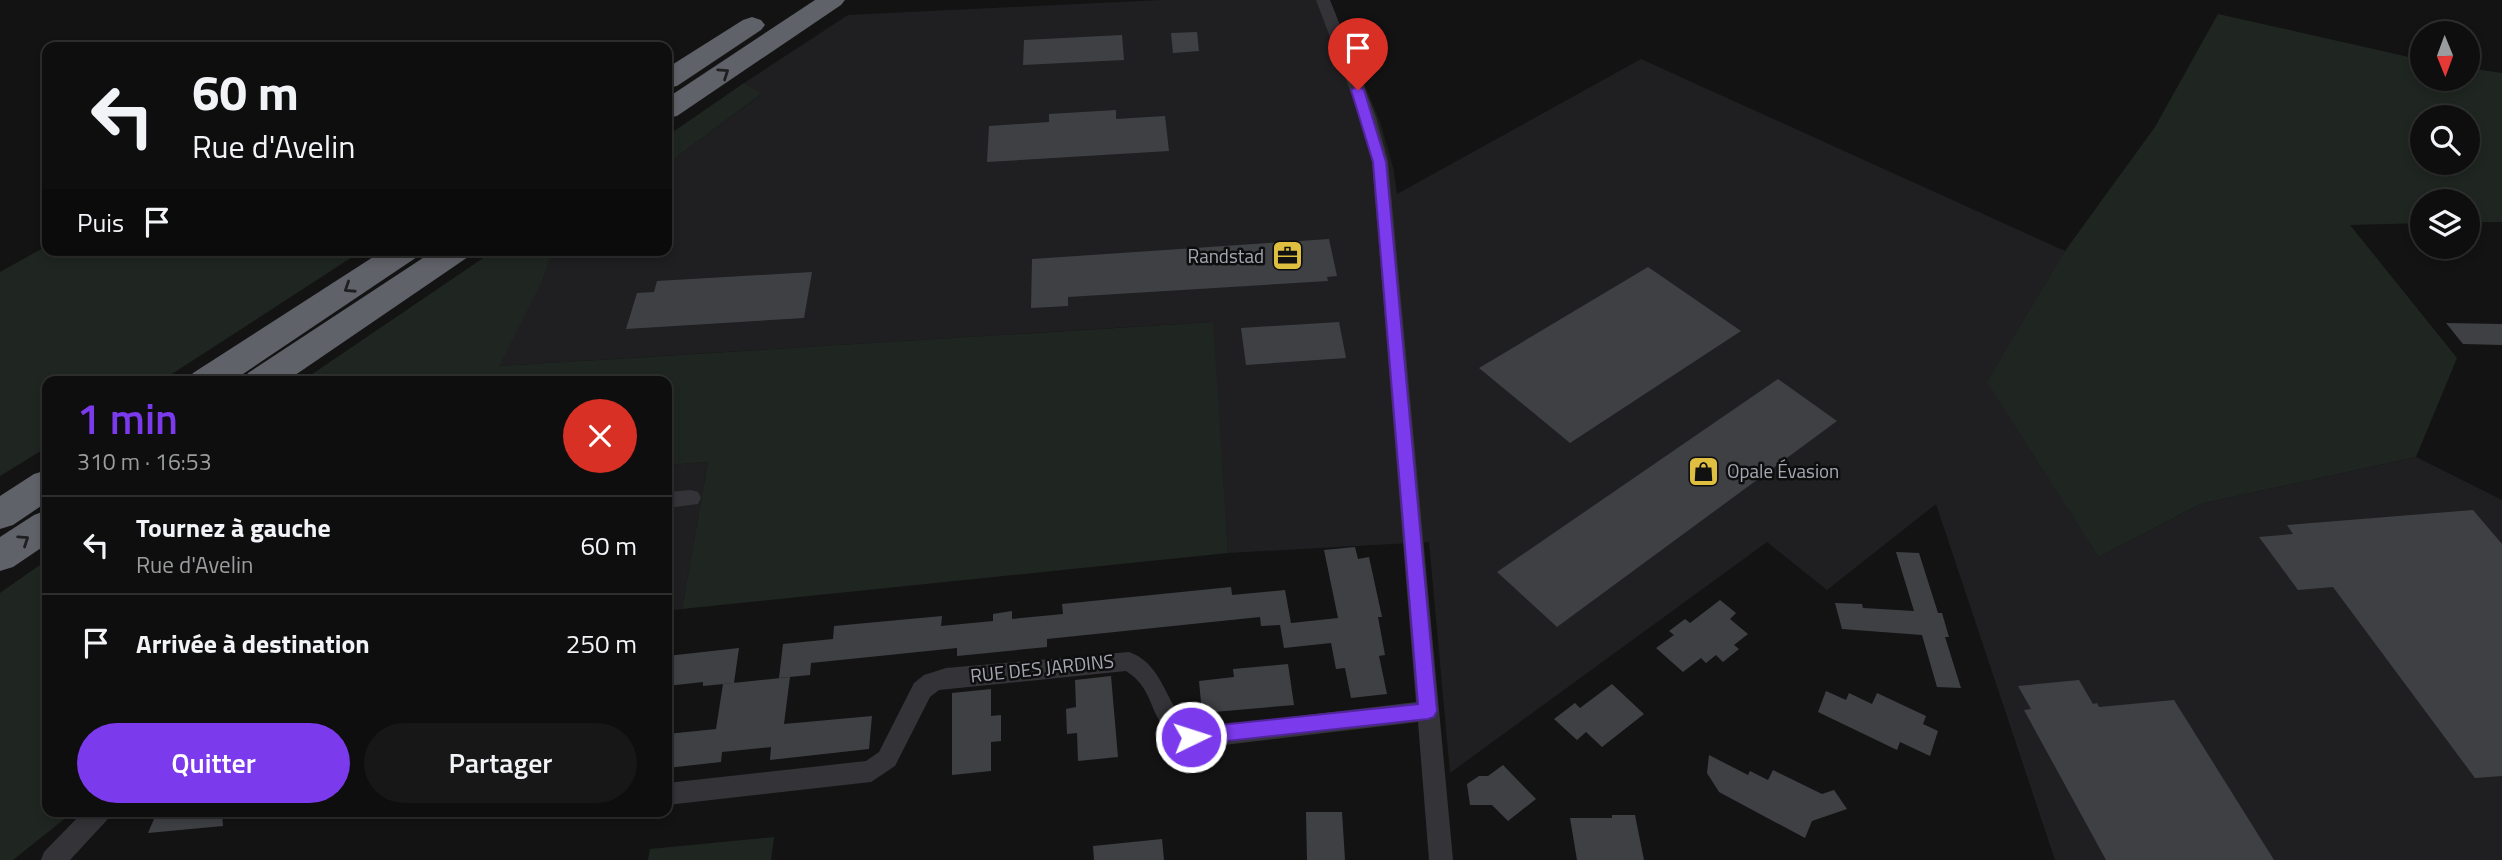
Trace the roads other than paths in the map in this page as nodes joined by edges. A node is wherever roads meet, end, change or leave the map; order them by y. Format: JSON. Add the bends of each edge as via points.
{"nodes":[{"id":1,"x":790,"y":0,"type":"edge"},
{"id":2,"x":832,"y":0,"type":"edge"},
{"id":3,"x":1323,"y":0,"type":"edge"},
{"id":4,"x":672,"y":77,"type":"edge"},
{"id":5,"x":672,"y":107,"type":"edge"},
{"id":6,"x":397,"y":256,"type":"edge"},
{"id":7,"x":448,"y":256,"type":"edge"},
{"id":8,"x":214,"y":376,"type":"edge"},
{"id":9,"x":269,"y":376,"type":"edge"},
{"id":10,"x":42,"y":487,"type":"edge"},
{"id":11,"x":691,"y":498,"type":"dead end"},
{"id":12,"x":672,"y":500,"type":"edge"},
{"id":13,"x":0,"y":515,"type":"edge"},
{"id":14,"x":42,"y":527,"type":"edge"},
{"id":15,"x":0,"y":556,"type":"edge"},
{"id":16,"x":1428,"y":711,"type":"junction"},
{"id":17,"x":672,"y":793,"type":"edge"},
{"id":18,"x":94,"y":817,"type":"edge"},
{"id":19,"x":53,"y":860,"type":"edge"},
{"id":20,"x":1441,"y":860,"type":"edge"}],
"edges":[{"from":1,"to":4,"type":"highway"},
{"from":5,"to":2,"type":"highway","one_way":true},
{"from":3,"to":16,"type":"street","via":[[1368,117],[1380,162]]},
{"from":6,"to":8,"type":"highway","one_way":true},
{"from":7,"to":9,"type":"highway"},
{"from":10,"to":13,"type":"highway"},
{"from":11,"to":12,"type":"street"},
{"from":15,"to":14,"type":"highway","one_way":true},
{"from":16,"to":17,"type":"street","name":"RUE DES JARDINS","via":[[1199,738],[1175,727],[1144,671],[1129,661],[946,678],[922,690],[887,759],[871,771]]},
{"from":16,"to":20,"type":"street"},
{"from":18,"to":19,"type":"street"}]}
